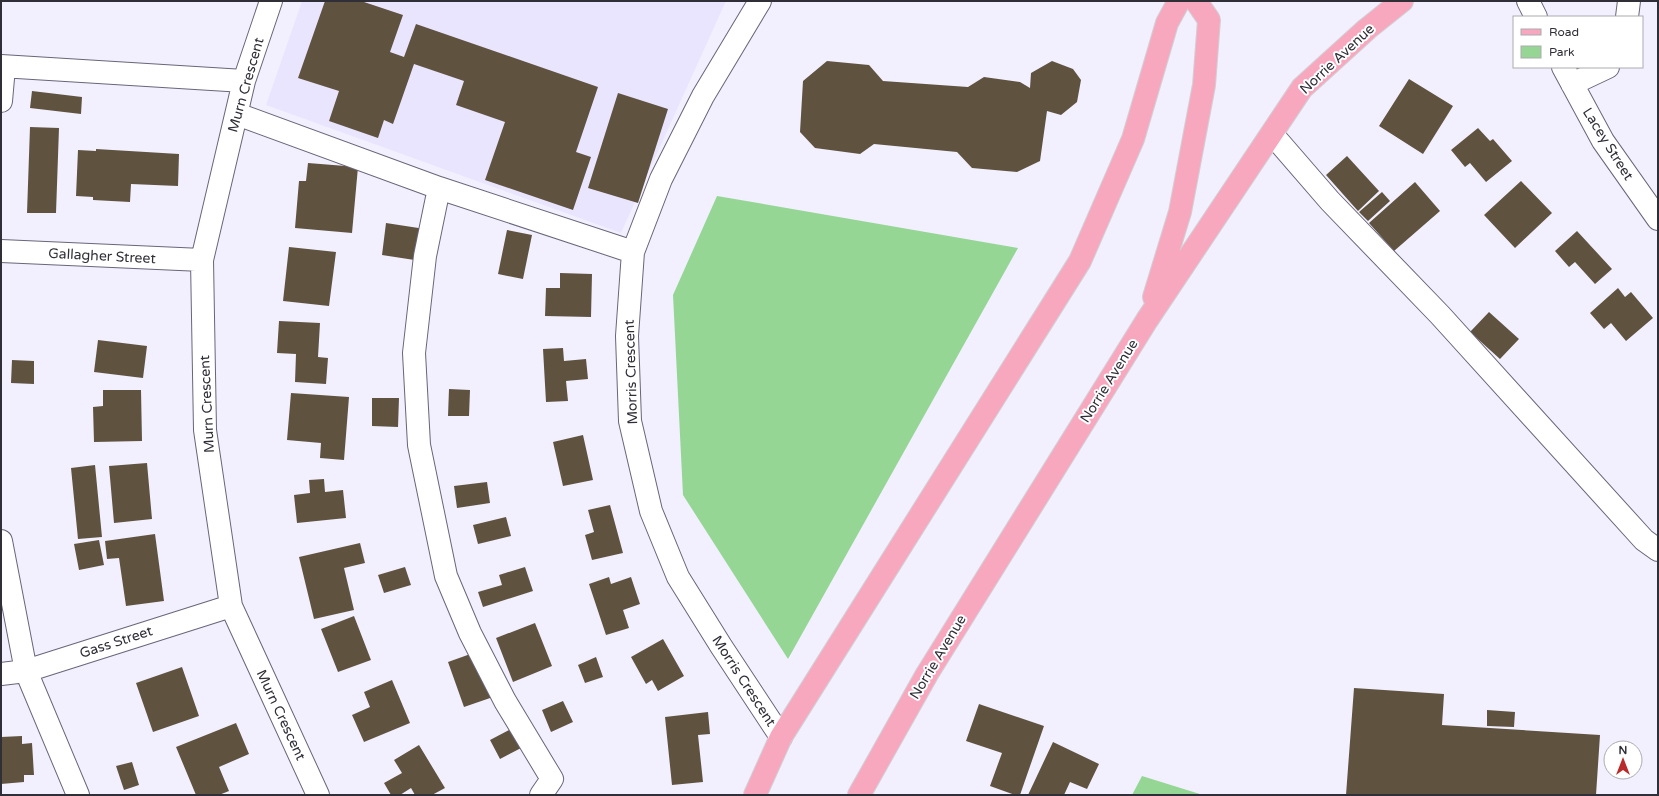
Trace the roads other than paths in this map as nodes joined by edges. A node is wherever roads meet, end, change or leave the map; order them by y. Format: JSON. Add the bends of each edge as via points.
{"nodes":[{"id":1,"x":271,"y":1,"type":"edge"},
{"id":2,"x":760,"y":1,"type":"edge"},
{"id":3,"x":1179,"y":1,"type":"edge"},
{"id":4,"x":1196,"y":1,"type":"edge"},
{"id":5,"x":1402,"y":1,"type":"edge"},
{"id":6,"x":1528,"y":1,"type":"edge"},
{"id":7,"x":1629,"y":1,"type":"edge"},
{"id":8,"x":1536,"y":16,"type":"edge"},
{"id":9,"x":1627,"y":16,"type":"edge"},
{"id":10,"x":2,"y":66,"type":"edge"},
{"id":11,"x":1604,"y":68,"type":"edge"},
{"id":12,"x":1568,"y":76,"type":"edge"},
{"id":13,"x":244,"y":82,"type":"junction"},
{"id":14,"x":1,"y":101,"type":"edge"},
{"id":15,"x":237,"y":114,"type":"junction"},
{"id":16,"x":1272,"y":134,"type":"junction"},
{"id":17,"x":439,"y":188,"type":"junction"},
{"id":18,"x":1658,"y":219,"type":"edge"},
{"id":19,"x":1,"y":251,"type":"edge"},
{"id":20,"x":634,"y":252,"type":"junction"},
{"id":21,"x":202,"y":260,"type":"junction"},
{"id":22,"x":1147,"y":320,"type":"junction"},
{"id":23,"x":1,"y":541,"type":"edge"},
{"id":24,"x":1658,"y":550,"type":"edge"},
{"id":25,"x":231,"y":606,"type":"junction"},
{"id":26,"x":26,"y":671,"type":"junction"},
{"id":27,"x":1,"y":674,"type":"edge"},
{"id":28,"x":781,"y":737,"type":"junction"},
{"id":29,"x":78,"y":795,"type":"edge"},
{"id":30,"x":318,"y":795,"type":"edge"},
{"id":31,"x":541,"y":795,"type":"edge"},
{"id":32,"x":755,"y":795,"type":"edge"},
{"id":33,"x":859,"y":795,"type":"edge"}],
"edges":[{"from":1,"to":13,"type":"street","name":"Murn Crescent"},
{"from":2,"to":20,"type":"street","name":"Morris Crescent","via":[[703,96],[660,179]]},
{"from":3,"to":28,"type":"main road","via":[[1167,23],[1133,139],[1080,261]]},
{"from":4,"to":22,"type":"main road","via":[[1209,20],[1204,85],[1180,212]]},
{"from":5,"to":16,"type":"main road","name":"Norrie Avenue","via":[[1302,88]]},
{"from":6,"to":8,"type":"street"},
{"from":7,"to":9,"type":"street"},
{"from":10,"to":13,"type":"street"},
{"from":10,"to":14,"type":"street"},
{"from":11,"to":12,"type":"street"},
{"from":12,"to":18,"type":"street","name":"Lacey Street","via":[[1603,141]]},
{"from":13,"to":15,"type":"street","name":"Murn Crescent"},
{"from":15,"to":17,"type":"street"},
{"from":15,"to":21,"type":"street","name":"Murn Crescent"},
{"from":16,"to":22,"type":"main road","name":"Norrie Avenue"},
{"from":16,"to":24,"type":"street","via":[[1330,201],[1440,315],[1644,540]]},
{"from":17,"to":20,"type":"street"},
{"from":17,"to":31,"type":"street","via":[[425,256],[414,353],[420,446],[446,576],[470,633],[505,701],[552,779]]},
{"from":19,"to":21,"type":"street","name":"Gallagher Street"},
{"from":20,"to":28,"type":"street","name":"Morris Crescent","via":[[627,336],[630,421],[651,511],[678,577]]},
{"from":21,"to":25,"type":"street","name":"Murn Crescent","via":[[205,430]]},
{"from":22,"to":33,"type":"main road","name":"Norrie Avenue","via":[[927,674]]},
{"from":23,"to":26,"type":"street"},
{"from":25,"to":26,"type":"street","name":"Gass Street"},
{"from":25,"to":30,"type":"street","name":"Murn Crescent"},
{"from":26,"to":27,"type":"street","name":"Gass Street"},
{"from":26,"to":29,"type":"street"},
{"from":28,"to":32,"type":"main road"}]}
